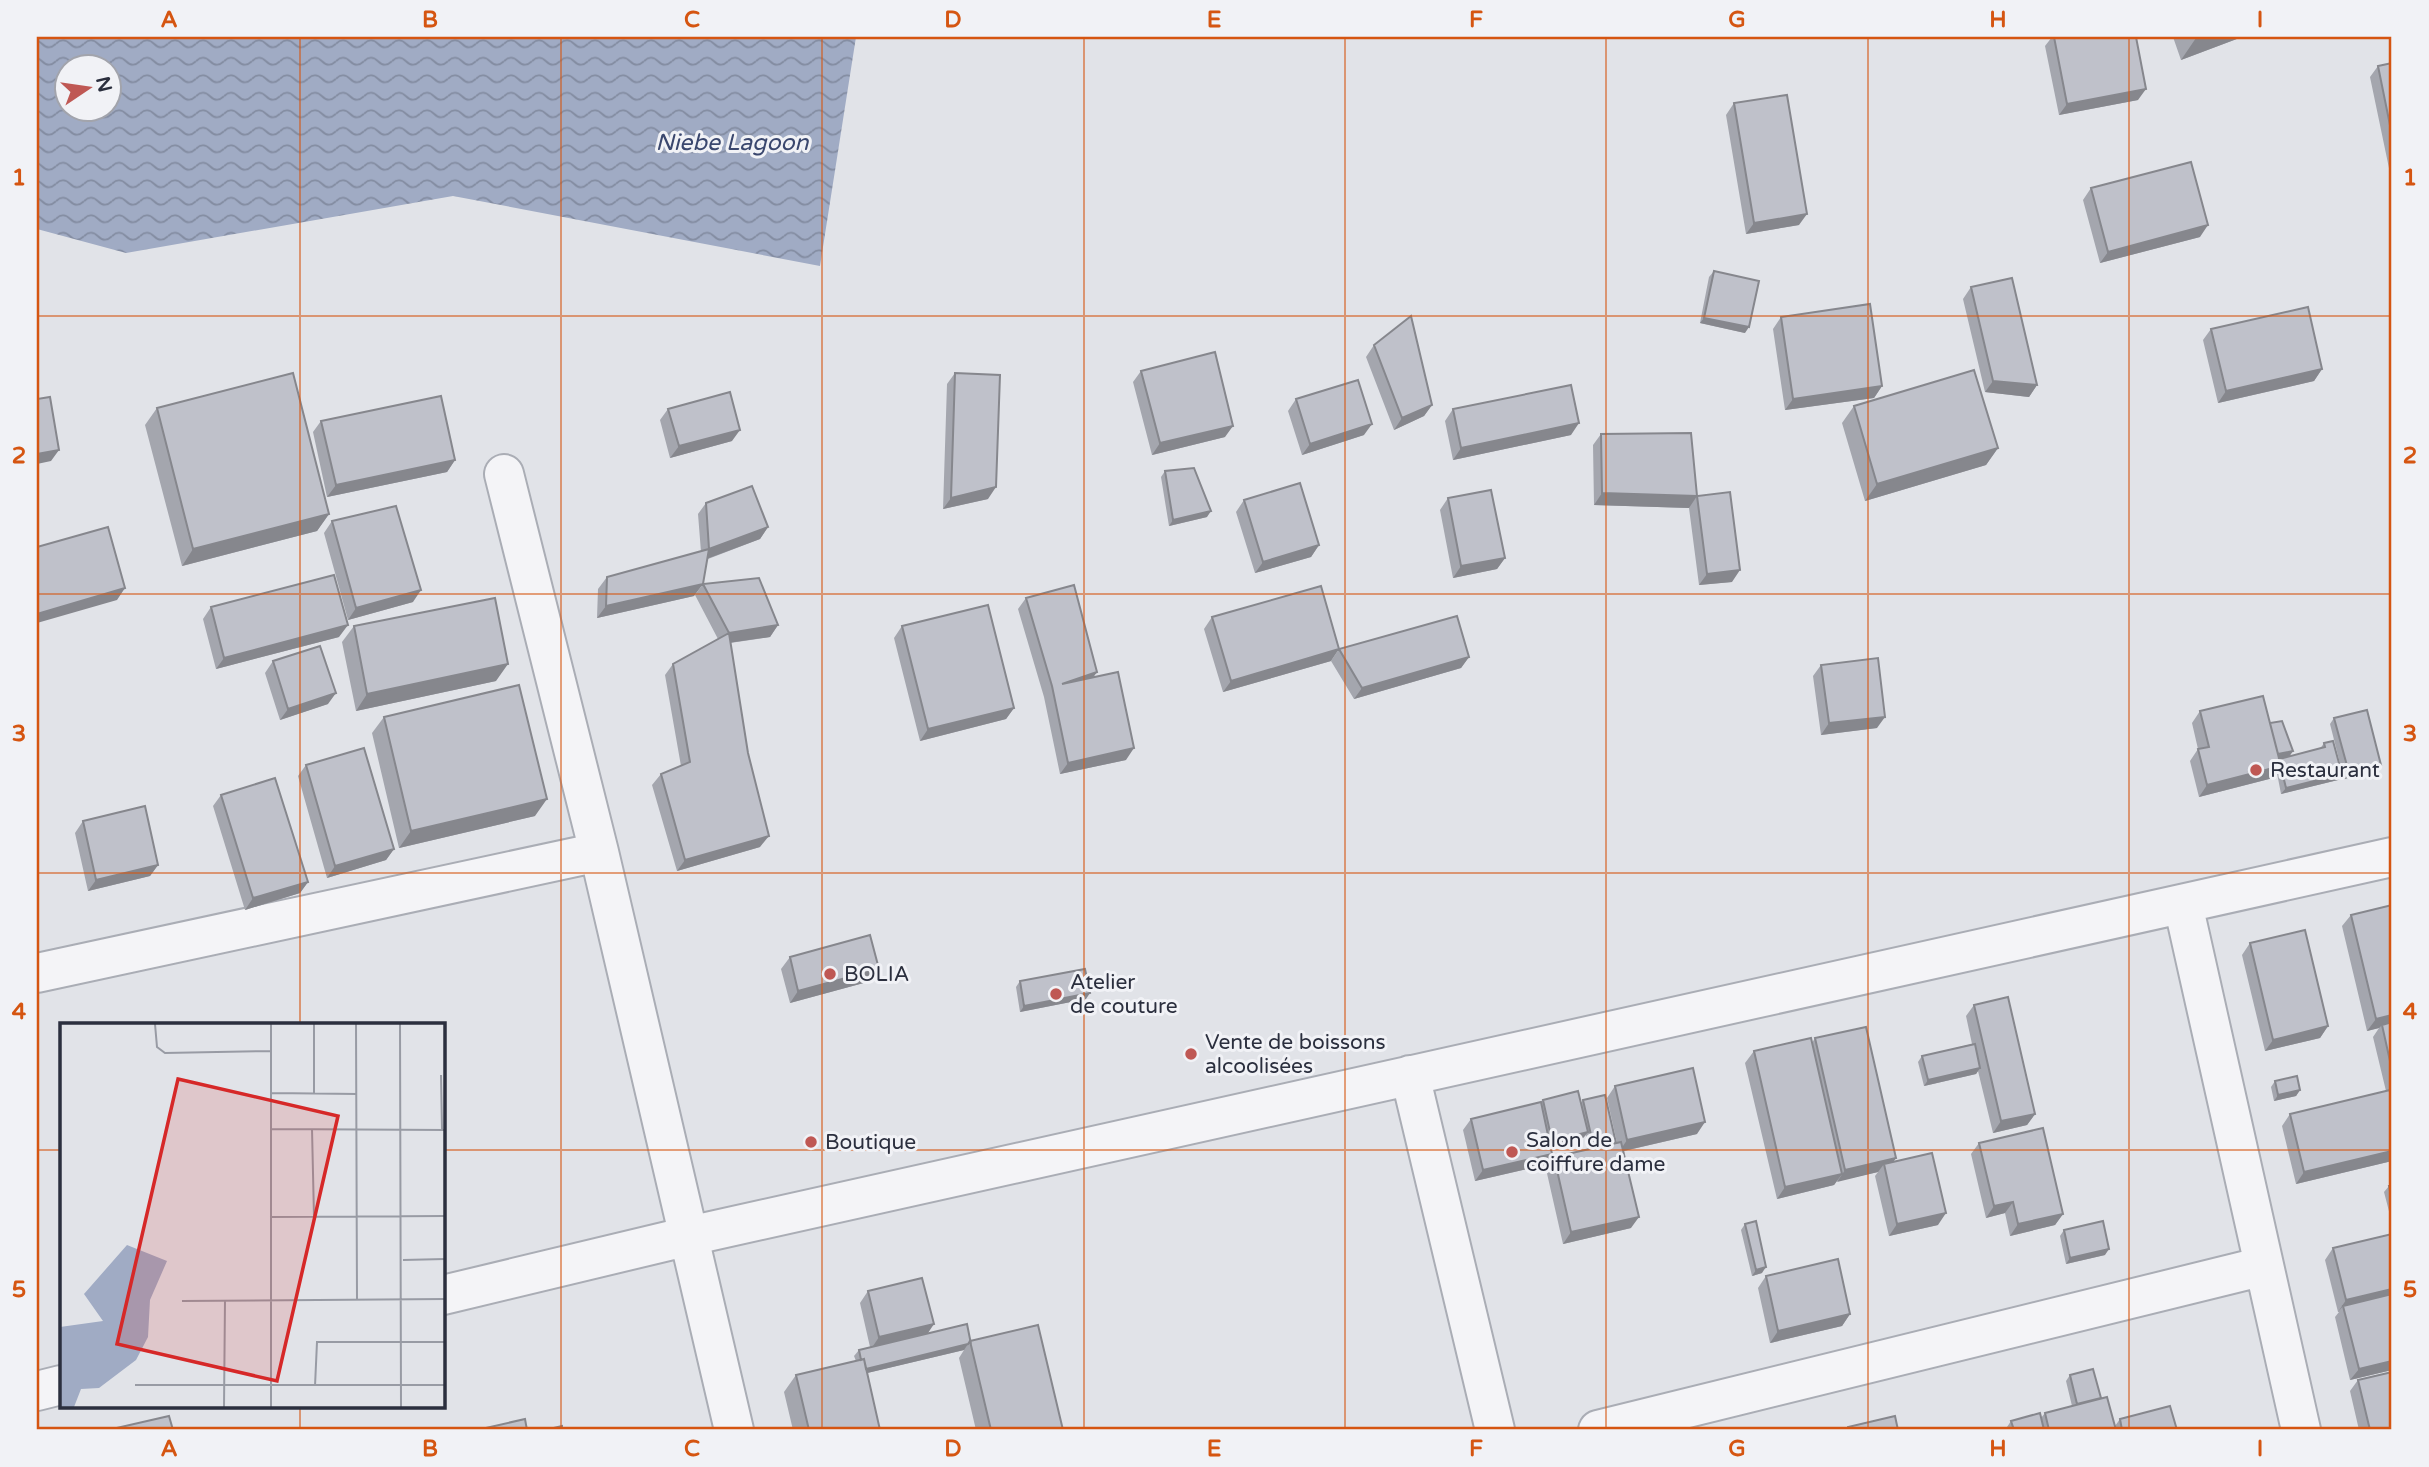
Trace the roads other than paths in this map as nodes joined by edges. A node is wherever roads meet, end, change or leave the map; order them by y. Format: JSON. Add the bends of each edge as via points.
{"nodes":[{"id":1,"x":504,"y":474,"type":"dead end"},
{"id":2,"x":599,"y":852,"type":"junction"},
{"id":3,"x":2392,"y":857,"type":"edge"},
{"id":4,"x":2183,"y":904,"type":"junction"},
{"id":5,"x":37,"y":973,"type":"edge"},
{"id":6,"x":1410,"y":1075,"type":"junction"},
{"id":7,"x":689,"y":1236,"type":"junction"},
{"id":8,"x":2264,"y":1266,"type":"junction"},
{"id":9,"x":444,"y":1295,"type":"edge"},
{"id":10,"x":60,"y":1385,"type":"edge"},
{"id":11,"x":37,"y":1391,"type":"edge"},
{"id":12,"x":734,"y":1430,"type":"edge"},
{"id":13,"x":1495,"y":1430,"type":"edge"},
{"id":14,"x":1598,"y":1430,"type":"edge"},
{"id":15,"x":2301,"y":1430,"type":"edge"}],
"edges":[{"from":1,"to":2,"type":"street"},
{"from":2,"to":5,"type":"street"},
{"from":2,"to":7,"type":"street"},
{"from":3,"to":4,"type":"street"},
{"from":4,"to":6,"type":"street"},
{"from":4,"to":8,"type":"street"},
{"from":6,"to":7,"type":"street"},
{"from":6,"to":13,"type":"street"},
{"from":7,"to":9,"type":"street"},
{"from":7,"to":12,"type":"street"},
{"from":8,"to":14,"type":"street"},
{"from":8,"to":15,"type":"street"},
{"from":10,"to":11,"type":"street"}]}
